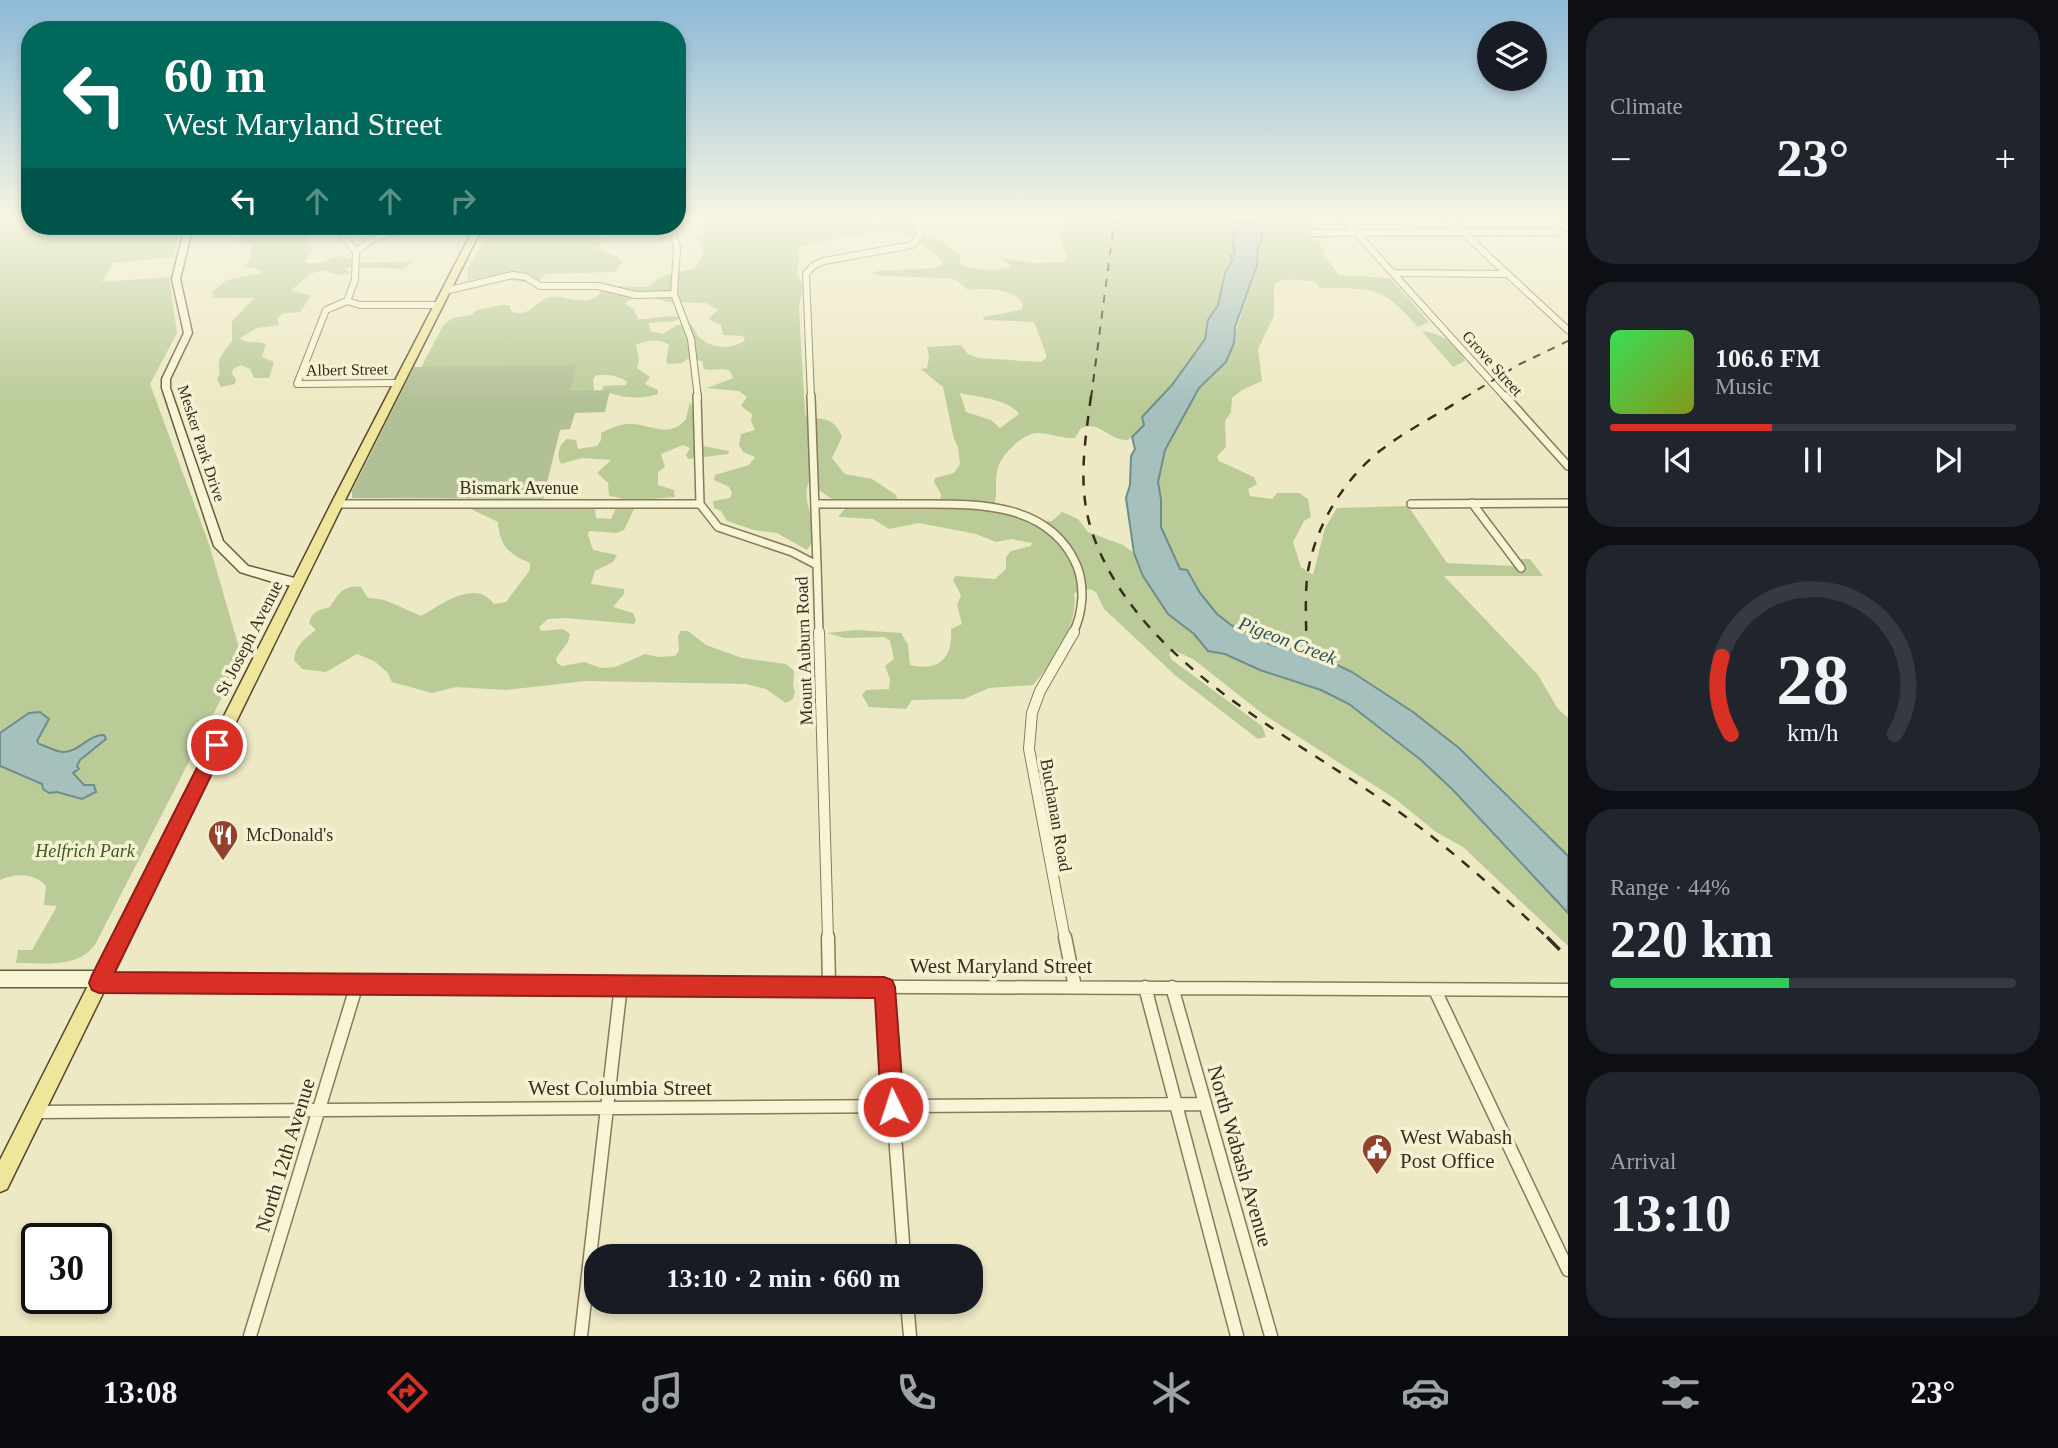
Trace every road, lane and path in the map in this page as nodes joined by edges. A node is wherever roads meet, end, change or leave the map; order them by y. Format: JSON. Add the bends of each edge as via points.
{"nodes":[{"id":1,"x":177,"y":278,"type":"edge"},
{"id":2,"x":355,"y":278,"type":"edge"},
{"id":3,"x":452,"y":278,"type":"edge"},
{"id":4,"x":499,"y":278,"type":"edge"},
{"id":5,"x":528,"y":278,"type":"edge"},
{"id":6,"x":675,"y":278,"type":"edge"},
{"id":7,"x":806,"y":278,"type":"edge"},
{"id":8,"x":1398,"y":278,"type":"edge"},
{"id":9,"x":1512,"y":278,"type":"edge"},
{"id":10,"x":445,"y":291,"type":"junction"},
{"id":11,"x":674,"y":294,"type":"junction"},
{"id":12,"x":347,"y":301,"type":"junction"},
{"id":13,"x":438,"y":305,"type":"junction"},
{"id":14,"x":1568,"y":330,"type":"edge"},
{"id":15,"x":398,"y":383,"type":"junction"},
{"id":16,"x":1568,"y":466,"type":"edge"},
{"id":17,"x":1411,"y":503,"type":"dead end"},
{"id":18,"x":1472,"y":503,"type":"junction"},
{"id":19,"x":1568,"y":503,"type":"edge"},
{"id":20,"x":337,"y":504,"type":"junction"},
{"id":21,"x":817,"y":504,"type":"junction"},
{"id":22,"x":701,"y":505,"type":"junction"},
{"id":23,"x":817,"y":565,"type":"junction"},
{"id":24,"x":1521,"y":568,"type":"dead end"},
{"id":25,"x":298,"y":583,"type":"junction"},
{"id":26,"x":0,"y":979,"type":"edge"},
{"id":27,"x":100,"y":981,"type":"junction"},
{"id":28,"x":357,"y":984,"type":"junction"},
{"id":29,"x":621,"y":985,"type":"junction"},
{"id":30,"x":829,"y":986,"type":"junction"},
{"id":31,"x":884,"y":987,"type":"junction"},
{"id":32,"x":1075,"y":987,"type":"junction"},
{"id":33,"x":1145,"y":987,"type":"junction"},
{"id":34,"x":1172,"y":988,"type":"junction"},
{"id":35,"x":1568,"y":989,"type":"edge"},
{"id":36,"x":1435,"y":990,"type":"junction"},
{"id":37,"x":1176,"y":1104,"type":"junction"},
{"id":38,"x":1205,"y":1104,"type":"junction"},
{"id":39,"x":893,"y":1107,"type":"junction"},
{"id":40,"x":319,"y":1108,"type":"junction"},
{"id":41,"x":607,"y":1108,"type":"junction"},
{"id":42,"x":35,"y":1112,"type":"junction"},
{"id":43,"x":0,"y":1182,"type":"edge"},
{"id":44,"x":903,"y":1244,"type":"edge"},
{"id":45,"x":1568,"y":1270,"type":"edge"},
{"id":46,"x":909,"y":1314,"type":"edge"},
{"id":47,"x":250,"y":1336,"type":"edge"},
{"id":48,"x":581,"y":1336,"type":"edge"},
{"id":49,"x":910,"y":1336,"type":"edge"},
{"id":50,"x":1237,"y":1336,"type":"edge"},
{"id":51,"x":1271,"y":1336,"type":"edge"}],
"edges":[{"from":1,"to":25,"type":"street","name":"Mesker Park Drive","via":[[188,333],[166,388],[218,542],[244,569]]},
{"from":2,"to":12,"type":"street"},
{"from":3,"to":10,"type":"main road","name":"St Joseph Avenue"},
{"from":4,"to":10,"type":"street"},
{"from":5,"to":11,"type":"street","via":[[540,286]]},
{"from":6,"to":11,"type":"street"},
{"from":7,"to":21,"type":"street"},
{"from":8,"to":16,"type":"street","name":"Grove Street"},
{"from":9,"to":14,"type":"street"},
{"from":10,"to":13,"type":"main road","name":"St Joseph Avenue"},
{"from":11,"to":22,"type":"street","via":[[688,328],[697,374]]},
{"from":12,"to":13,"type":"street"},
{"from":12,"to":15,"type":"street","name":"Albert Street","via":[[326,310],[297,384]]},
{"from":13,"to":15,"type":"main road","name":"St Joseph Avenue"},
{"from":15,"to":20,"type":"main road","name":"St Joseph Avenue"},
{"from":17,"to":18,"type":"street"},
{"from":18,"to":19,"type":"street"},
{"from":18,"to":24,"type":"street"},
{"from":20,"to":22,"type":"street","name":"Bismark Avenue"},
{"from":20,"to":25,"type":"main road","name":"St Joseph Avenue"},
{"from":21,"to":23,"type":"street"},
{"from":21,"to":32,"type":"street","name":"Buchanan Road","via":[[1000,506],[1042,522],[1073,556],[1081,586],[1081,611],[1072,638],[1036,700],[1028,743]]},
{"from":22,"to":23,"type":"street","name":"Mount Auburn Road","via":[[718,527]]},
{"from":23,"to":30,"type":"street","name":"Mount Auburn Road"},
{"from":25,"to":27,"type":"main road","name":"St Joseph Avenue"},
{"from":26,"to":27,"type":"street","name":"West Maryland Street"},
{"from":27,"to":28,"type":"street","name":"West Maryland Street"},
{"from":27,"to":42,"type":"main road","name":"St Joseph Avenue"},
{"from":28,"to":29,"type":"street","name":"West Maryland Street"},
{"from":28,"to":40,"type":"street","name":"North 12th Avenue"},
{"from":29,"to":30,"type":"street","name":"West Maryland Street"},
{"from":29,"to":41,"type":"street"},
{"from":30,"to":31,"type":"street","name":"West Maryland Street"},
{"from":31,"to":32,"type":"street","name":"West Maryland Street"},
{"from":31,"to":39,"type":"street"},
{"from":32,"to":33,"type":"street","name":"West Maryland Street"},
{"from":33,"to":34,"type":"street","name":"West Maryland Street"},
{"from":33,"to":37,"type":"street"},
{"from":34,"to":36,"type":"street","name":"West Maryland Street"},
{"from":34,"to":38,"type":"street","name":"North Wabash Avenue"},
{"from":35,"to":36,"type":"street","name":"West Maryland Street"},
{"from":36,"to":45,"type":"street"},
{"from":37,"to":38,"type":"street","name":"West Columbia Street"},
{"from":37,"to":39,"type":"street","name":"West Columbia Street"},
{"from":37,"to":50,"type":"street"},
{"from":38,"to":51,"type":"street","name":"North Wabash Avenue"},
{"from":39,"to":41,"type":"street","name":"West Columbia Street"},
{"from":39,"to":44,"type":"street"},
{"from":40,"to":41,"type":"street","name":"West Columbia Street"},
{"from":40,"to":42,"type":"street","name":"West Columbia Street"},
{"from":40,"to":47,"type":"street","name":"North 12th Avenue"},
{"from":41,"to":48,"type":"street"},
{"from":42,"to":43,"type":"main road","name":"St Joseph Avenue"},
{"from":46,"to":49,"type":"street"}]}
